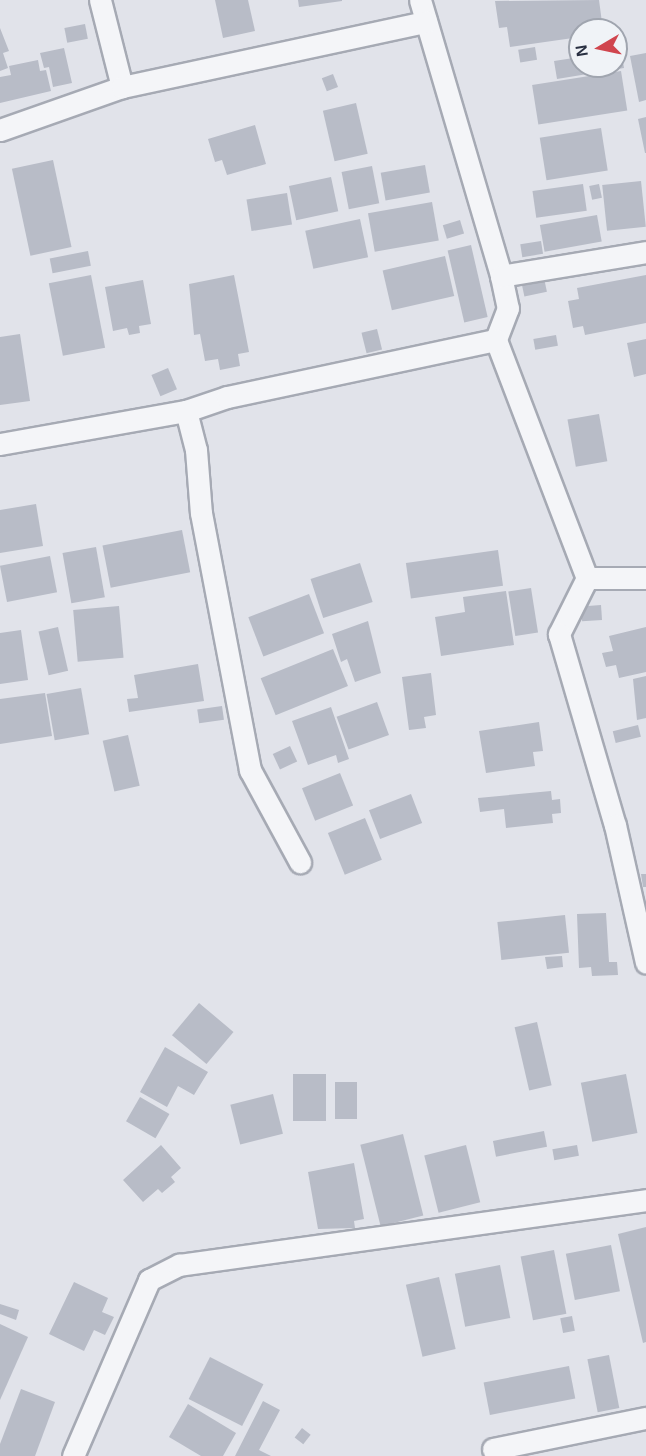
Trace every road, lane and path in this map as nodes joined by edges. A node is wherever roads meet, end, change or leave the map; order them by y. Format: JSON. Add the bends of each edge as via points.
{"nodes":[{"id":1,"x":100,"y":0,"type":"edge"},
{"id":2,"x":420,"y":0,"type":"edge"},
{"id":3,"x":426,"y":22,"type":"junction"},
{"id":4,"x":122,"y":87,"type":"junction"},
{"id":5,"x":0,"y":130,"type":"edge"},
{"id":6,"x":646,"y":252,"type":"edge"},
{"id":7,"x":501,"y":276,"type":"junction"},
{"id":8,"x":496,"y":340,"type":"junction"},
{"id":9,"x":186,"y":411,"type":"junction"},
{"id":10,"x":0,"y":444,"type":"edge"},
{"id":11,"x":587,"y":578,"type":"junction"},
{"id":12,"x":646,"y":578,"type":"edge"},
{"id":13,"x":300,"y":862,"type":"dead end"},
{"id":14,"x":646,"y":963,"type":"edge"},
{"id":15,"x":646,"y":1200,"type":"edge"},
{"id":16,"x":646,"y":1418,"type":"edge"},
{"id":17,"x":493,"y":1449,"type":"dead end"},
{"id":18,"x":73,"y":1456,"type":"edge"}],
"edges":[{"from":1,"to":4,"type":"street"},
{"from":2,"to":3,"type":"street"},
{"from":3,"to":4,"type":"street"},
{"from":3,"to":7,"type":"street"},
{"from":4,"to":5,"type":"street"},
{"from":6,"to":7,"type":"street"},
{"from":7,"to":8,"type":"street","via":[[508,308]]},
{"from":8,"to":9,"type":"street","via":[[227,397]]},
{"from":8,"to":11,"type":"street"},
{"from":9,"to":10,"type":"street"},
{"from":9,"to":13,"type":"street","via":[[196,450],[201,513],[250,770]]},
{"from":11,"to":12,"type":"street"},
{"from":11,"to":14,"type":"street","via":[[559,634],[615,825]]},
{"from":15,"to":18,"type":"street","via":[[179,1265],[149,1280]]},
{"from":16,"to":17,"type":"street"}]}
